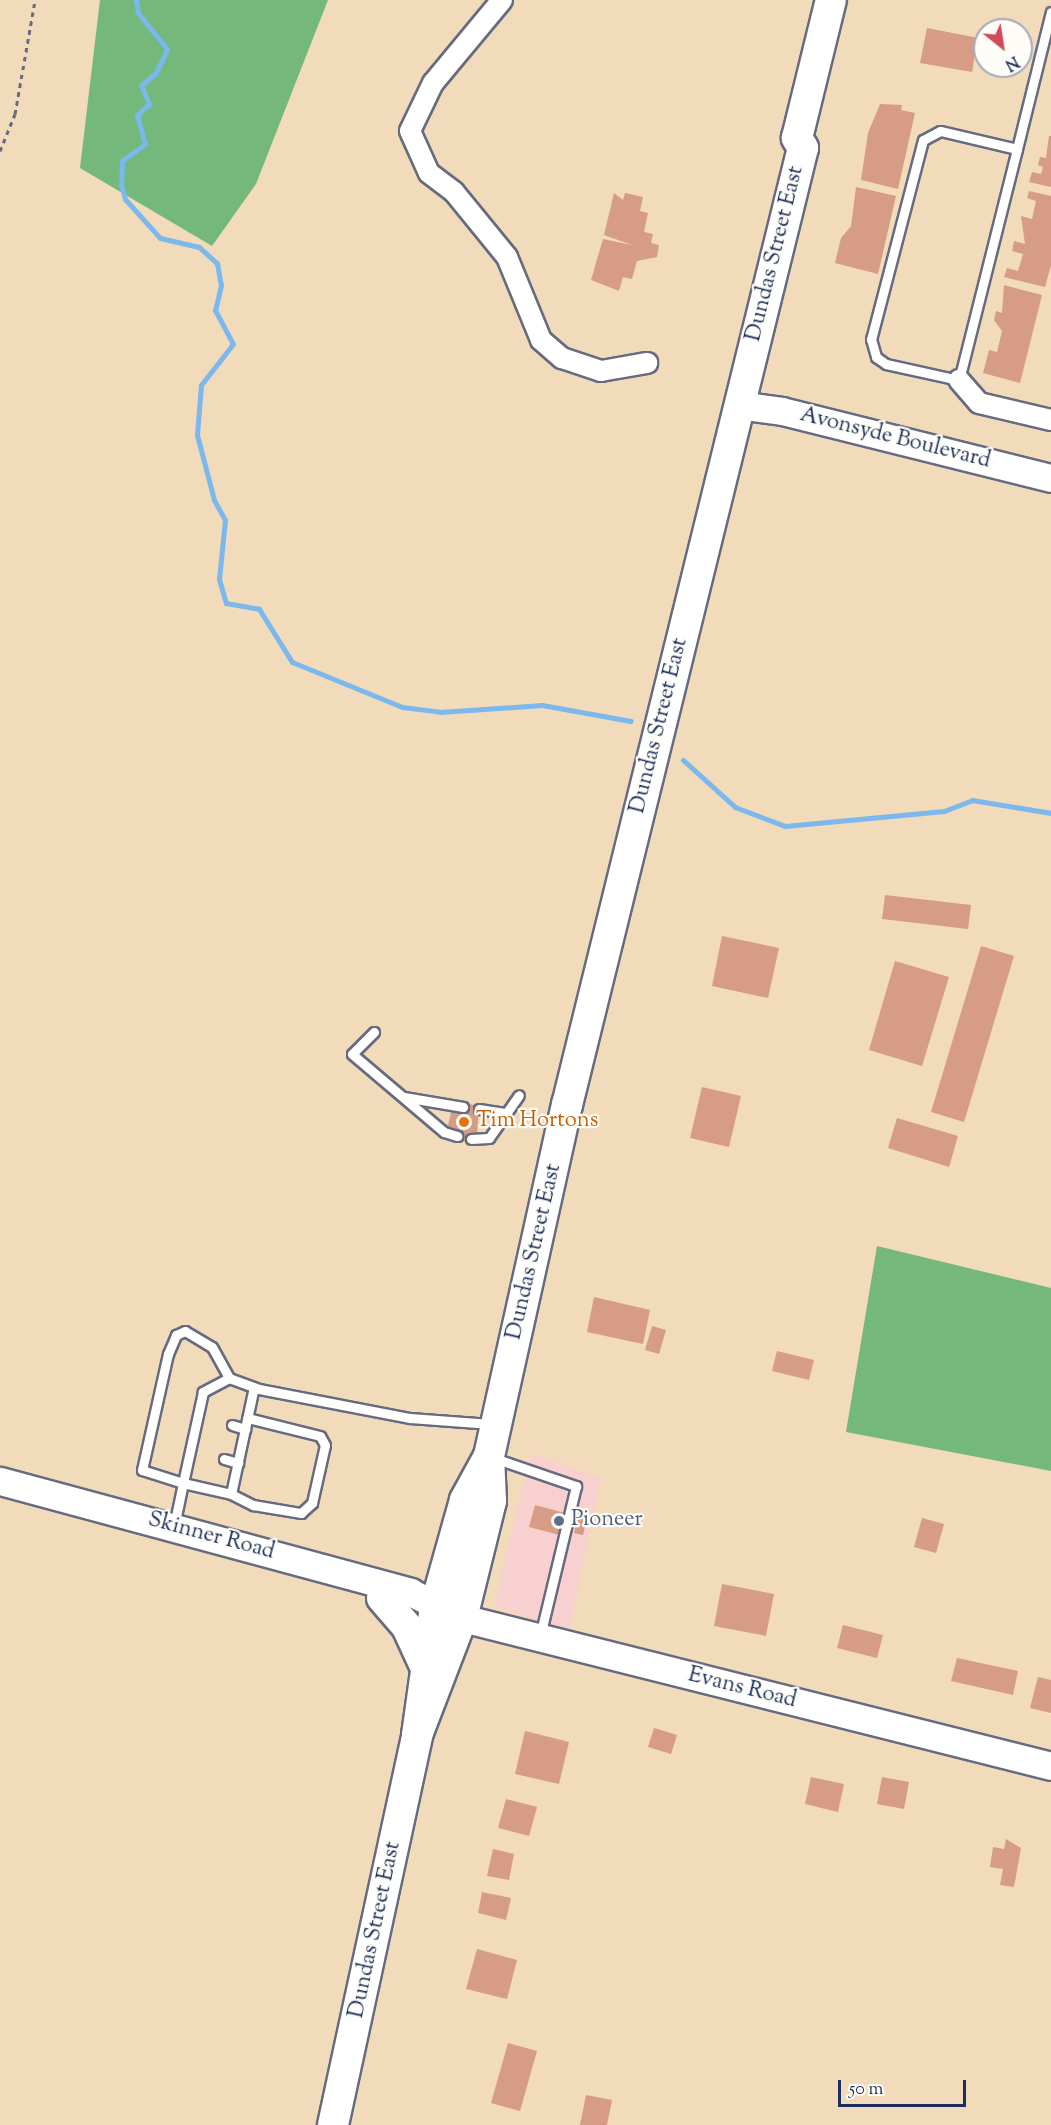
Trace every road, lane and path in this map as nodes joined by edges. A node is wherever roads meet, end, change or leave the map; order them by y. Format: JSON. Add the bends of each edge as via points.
{"nodes":[{"id":1,"x":35,"y":0,"type":"edge"},
{"id":2,"x":502,"y":0,"type":"edge"},
{"id":3,"x":831,"y":0,"type":"edge"},
{"id":4,"x":1051,"y":12,"type":"edge"},
{"id":5,"x":1017,"y":149,"type":"junction"},
{"id":6,"x":0,"y":151,"type":"edge"},
{"id":7,"x":647,"y":363,"type":"dead end"},
{"id":8,"x":959,"y":380,"type":"junction"},
{"id":9,"x":738,"y":405,"type":"junction"},
{"id":10,"x":1051,"y":420,"type":"edge"},
{"id":11,"x":1051,"y":478,"type":"edge"},
{"id":12,"x":374,"y":1032,"type":"dead end"},
{"id":13,"x":519,"y":1095,"type":"dead end"},
{"id":14,"x":401,"y":1096,"type":"junction"},
{"id":15,"x":463,"y":1107,"type":"dead end"},
{"id":16,"x":479,"y":1109,"type":"dead end"},
{"id":17,"x":506,"y":1113,"type":"junction"},
{"id":18,"x":457,"y":1136,"type":"dead end"},
{"id":19,"x":471,"y":1138,"type":"dead end"},
{"id":20,"x":229,"y":1378,"type":"junction"},
{"id":21,"x":254,"y":1387,"type":"junction"},
{"id":22,"x":247,"y":1418,"type":"junction"},
{"id":23,"x":496,"y":1424,"type":"junction"},
{"id":24,"x":232,"y":1425,"type":"dead end"},
{"id":25,"x":245,"y":1429,"type":"junction"},
{"id":26,"x":489,"y":1456,"type":"junction"},
{"id":27,"x":224,"y":1459,"type":"dead end"},
{"id":28,"x":238,"y":1463,"type":"junction"},
{"id":29,"x":0,"y":1481,"type":"edge"},
{"id":30,"x":183,"y":1483,"type":"junction"},
{"id":31,"x":231,"y":1494,"type":"junction"},
{"id":32,"x":0,"y":1500,"type":"edge"},
{"id":33,"x":174,"y":1526,"type":"junction"},
{"id":34,"x":382,"y":1598,"type":"junction"},
{"id":35,"x":427,"y":1603,"type":"junction"},
{"id":36,"x":462,"y":1618,"type":"junction"},
{"id":37,"x":540,"y":1636,"type":"junction"},
{"id":38,"x":424,"y":1664,"type":"junction"},
{"id":39,"x":417,"y":1735,"type":"junction"},
{"id":40,"x":1051,"y":1766,"type":"edge"},
{"id":41,"x":333,"y":2125,"type":"edge"}],
"edges":[{"from":1,"to":6,"type":"path","via":[[15,114]]},
{"from":2,"to":7,"type":"street","via":[[433,83],[410,131],[429,173],[454,192],[507,257],[541,340],[562,358],[601,371]]},
{"from":3,"to":9,"type":"main road","name":"Dundas Street East","via":[[797,138],[803,148]]},
{"from":4,"to":5,"type":"lane"},
{"from":5,"to":8,"type":"lane"},
{"from":5,"to":8,"type":"lane","via":[[940,131],[923,141],[874,327],[872,349],[886,364]]},
{"from":8,"to":10,"type":"street","via":[[979,403]]},
{"from":9,"to":11,"type":"street","name":"Avonsyde Boulevard","via":[[782,411]]},
{"from":9,"to":23,"type":"main road","name":"Dundas Street East","via":[[570,1094]]},
{"from":12,"to":14,"type":"lane","via":[[352,1054]]},
{"from":13,"to":17,"type":"lane"},
{"from":14,"to":15,"type":"lane"},
{"from":14,"to":18,"type":"lane","via":[[444,1132]]},
{"from":16,"to":17,"type":"lane"},
{"from":17,"to":19,"type":"lane","via":[[489,1138]]},
{"from":20,"to":21,"type":"lane"},
{"from":20,"to":30,"type":"lane","via":[[203,1392],[202,1417]]},
{"from":20,"to":30,"type":"lane","via":[[198,1334],[177,1335],[142,1470]]},
{"from":21,"to":22,"type":"lane"},
{"from":21,"to":23,"type":"lane","via":[[410,1418]]},
{"from":22,"to":25,"type":"lane"},
{"from":22,"to":31,"type":"lane","via":[[320,1436],[325,1445],[312,1503],[301,1513],[254,1505]]},
{"from":23,"to":26,"type":"main road","name":"Dundas Street East"},
{"from":24,"to":25,"type":"lane"},
{"from":25,"to":28,"type":"lane"},
{"from":26,"to":35,"type":"main road","name":"Dundas Street East","via":[[465,1500]]},
{"from":26,"to":36,"type":"main road","name":"Dundas Street East","via":[[491,1501]]},
{"from":26,"to":37,"type":"lane","via":[[576,1486]]},
{"from":27,"to":28,"type":"lane"},
{"from":28,"to":31,"type":"lane"},
{"from":29,"to":33,"type":"street","name":"Skinner Road"},
{"from":30,"to":31,"type":"lane"},
{"from":30,"to":33,"type":"lane"},
{"from":32,"to":34,"type":"street","name":"Skinner Road"},
{"from":33,"to":35,"type":"street","name":"Skinner Road"},
{"from":34,"to":35,"type":"street","name":"Skinner Road"},
{"from":34,"to":38,"type":"main road","via":[[407,1627]]},
{"from":35,"to":36,"type":"street","name":"Evans Road"},
{"from":35,"to":38,"type":"main road","name":"Dundas Street East"},
{"from":36,"to":37,"type":"street","name":"Evans Road"},
{"from":36,"to":39,"type":"main road","name":"Dundas Street East"},
{"from":37,"to":40,"type":"street","name":"Evans Road"},
{"from":38,"to":39,"type":"main road","name":"Dundas Street East"},
{"from":39,"to":41,"type":"main road","name":"Dundas Street East"}]}
